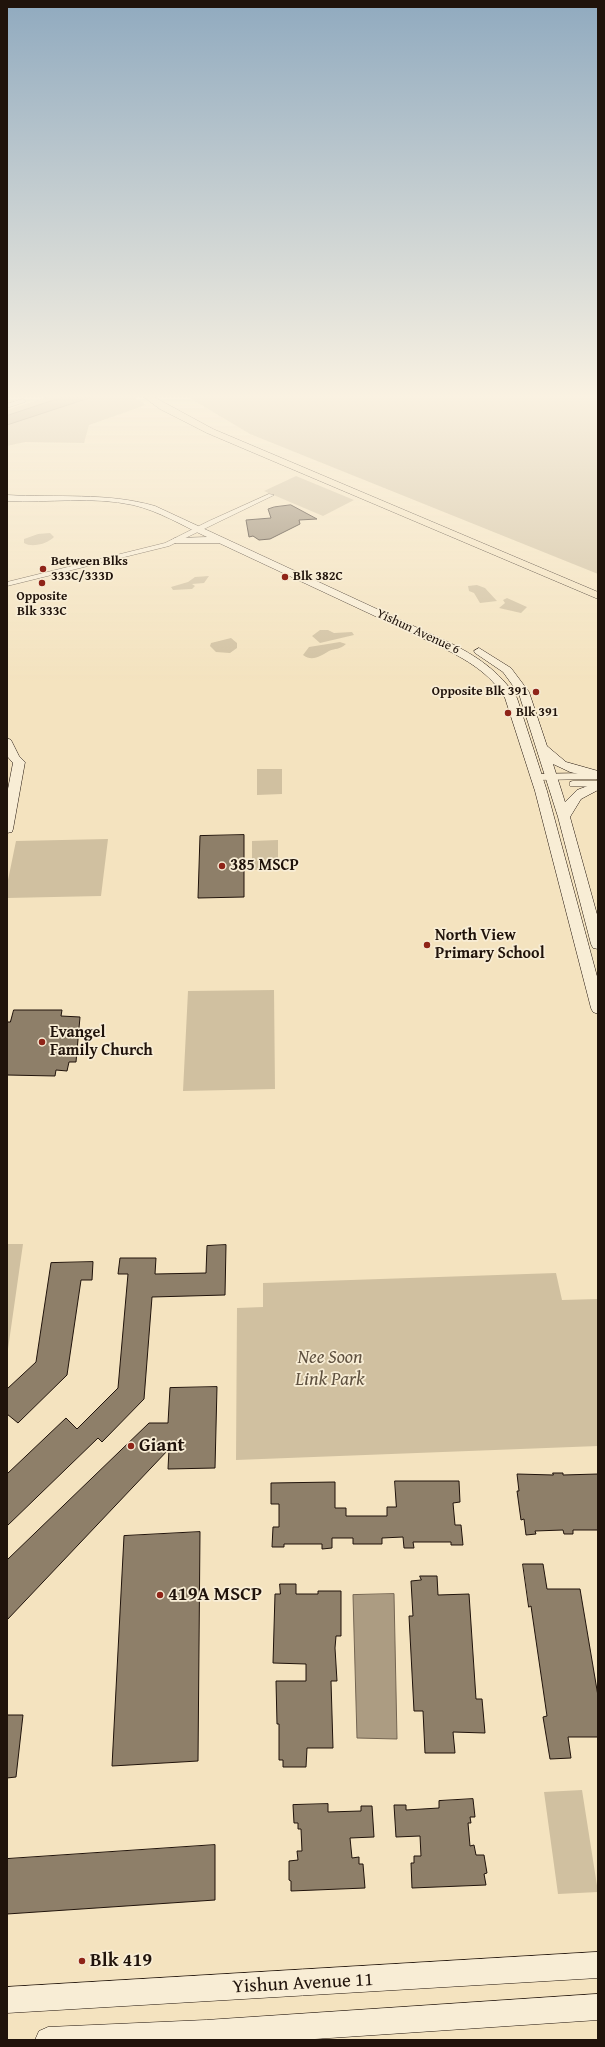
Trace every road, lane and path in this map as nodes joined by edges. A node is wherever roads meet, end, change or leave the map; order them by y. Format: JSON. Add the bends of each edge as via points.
{"nodes":[{"id":1,"x":355,"y":493,"type":"edge"},
{"id":2,"x":379,"y":493,"type":"edge"},
{"id":3,"x":7,"y":495,"type":"edge"},
{"id":4,"x":271,"y":495,"type":"dead end"},
{"id":5,"x":7,"y":498,"type":"edge"},
{"id":6,"x":200,"y":527,"type":"junction"},
{"id":7,"x":175,"y":541,"type":"junction"},
{"id":8,"x":234,"y":546,"type":"junction"},
{"id":9,"x":510,"y":547,"type":"dead end"},
{"id":10,"x":7,"y":584,"type":"edge"},
{"id":11,"x":337,"y":590,"type":"junction"},
{"id":12,"x":598,"y":596,"type":"edge"},
{"id":13,"x":7,"y":742,"type":"edge"},
{"id":14,"x":541,"y":746,"type":"junction"},
{"id":15,"x":11,"y":763,"type":"edge"},
{"id":16,"x":598,"y":775,"type":"edge"},
{"id":17,"x":552,"y":780,"type":"junction"},
{"id":18,"x":537,"y":781,"type":"junction"},
{"id":19,"x":598,"y":785,"type":"edge"},
{"id":20,"x":564,"y":817,"type":"junction"},
{"id":21,"x":7,"y":829,"type":"edge"},
{"id":22,"x":598,"y":944,"type":"edge"},
{"id":23,"x":598,"y":1008,"type":"edge"},
{"id":24,"x":598,"y":1965,"type":"edge"},
{"id":25,"x":7,"y":2000,"type":"edge"},
{"id":26,"x":598,"y":2007,"type":"edge"},
{"id":27,"x":48,"y":2040,"type":"edge"}],
"edges":[{"from":1,"to":12,"type":"main road"},
{"from":2,"to":9,"type":"main road"},
{"from":3,"to":6,"type":"main road","name":"Yishun Avenue 6","via":[[124,496],[158,505]]},
{"from":4,"to":6,"type":"street"},
{"from":5,"to":6,"type":"main road","name":"Yishun Avenue 6","via":[[98,498],[128,501]]},
{"from":6,"to":7,"type":"street"},
{"from":6,"to":8,"type":"main road","name":"Yishun Avenue 6"},
{"from":6,"to":11,"type":"main road","name":"Yishun Avenue 6"},
{"from":7,"to":8,"type":"main road","via":[[201,539]]},
{"from":7,"to":10,"type":"street","via":[[149,551]]},
{"from":8,"to":11,"type":"main road","name":"Yishun Avenue 6"},
{"from":11,"to":14,"type":"main road","name":"Yishun Avenue 6","via":[[480,651],[500,664],[525,694]]},
{"from":11,"to":18,"type":"main road","name":"Yishun Avenue 6","via":[[446,645],[487,668],[503,683],[511,698]]},
{"from":13,"to":15,"type":"main road"},
{"from":14,"to":16,"type":"main road","via":[[564,767]]},
{"from":14,"to":17,"type":"main road","name":"Yishun Avenue 6"},
{"from":15,"to":21,"type":"main road"},
{"from":16,"to":17,"type":"street"},
{"from":17,"to":18,"type":"street"},
{"from":17,"to":19,"type":"street"},
{"from":17,"to":20,"type":"main road","name":"Yishun Avenue 6"},
{"from":18,"to":23,"type":"main road","name":"Yishun Avenue 6"},
{"from":19,"to":20,"type":"main road","via":[[569,803]]},
{"from":20,"to":22,"type":"main road","name":"Yishun Avenue 6"},
{"from":24,"to":25,"type":"main road","name":"Yishun Avenue 11"},
{"from":26,"to":27,"type":"main road"}]}
